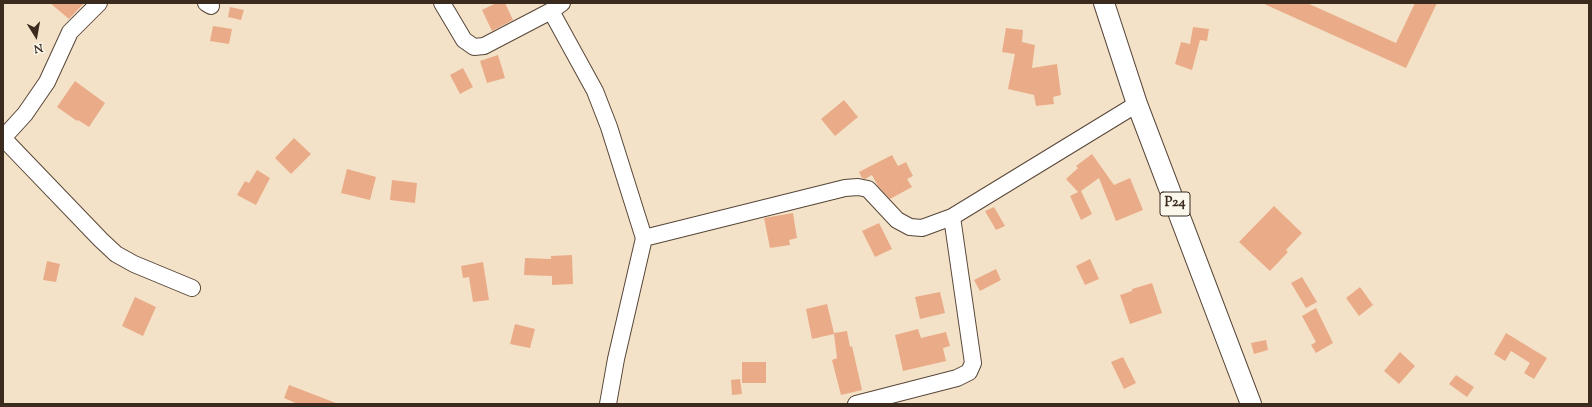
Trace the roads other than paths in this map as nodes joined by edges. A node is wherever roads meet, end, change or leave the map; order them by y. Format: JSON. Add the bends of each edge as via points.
{"nodes":[{"id":1,"x":99,"y":3,"type":"edge"},
{"id":2,"x":442,"y":3,"type":"edge"},
{"id":3,"x":1104,"y":3,"type":"edge"},
{"id":4,"x":556,"y":7,"type":"edge"},
{"id":5,"x":1137,"y":104,"type":"junction"},
{"id":6,"x":952,"y":218,"type":"junction"},
{"id":7,"x":644,"y":238,"type":"junction"},
{"id":8,"x":192,"y":288,"type":"dead end"},
{"id":9,"x":608,"y":404,"type":"edge"},
{"id":10,"x":856,"y":404,"type":"edge"},
{"id":11,"x":1251,"y":404,"type":"edge"}],
"edges":[{"from":1,"to":8,"type":"street","via":[[70,32],[47,82],[25,114],[3,138],[116,254]]},
{"from":2,"to":4,"type":"street","via":[[464,40],[474,47],[484,46]]},
{"from":3,"to":5,"type":"main road","number":"P24"},
{"from":4,"to":7,"type":"street","via":[[609,127]]},
{"from":5,"to":6,"type":"street"},
{"from":5,"to":11,"type":"main road","number":"P24"},
{"from":6,"to":7,"type":"street","via":[[922,228],[910,227],[898,220],[868,189],[845,188]]},
{"from":6,"to":10,"type":"street","via":[[973,363],[969,372],[957,378]]},
{"from":7,"to":9,"type":"street"}]}
